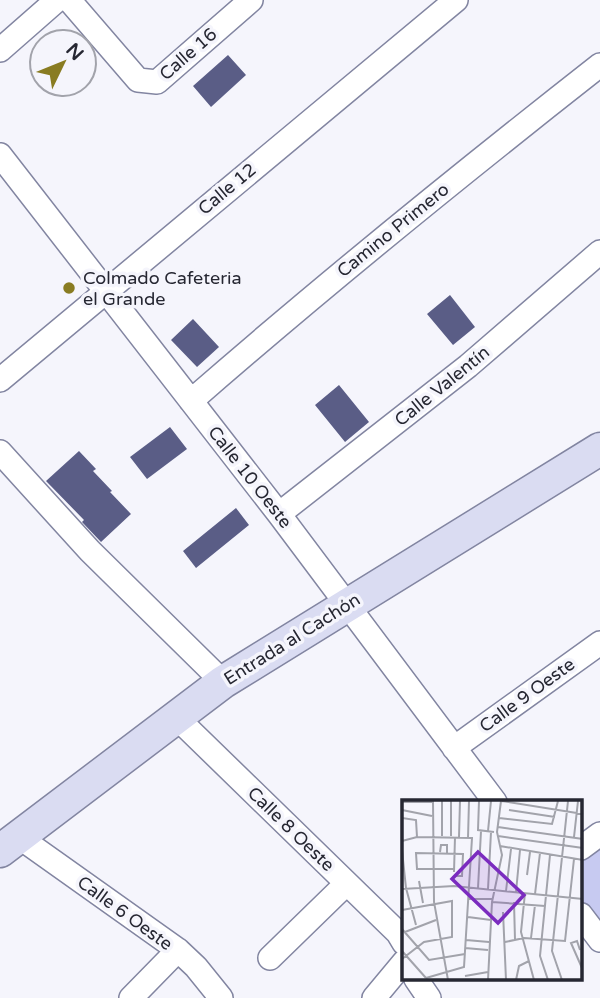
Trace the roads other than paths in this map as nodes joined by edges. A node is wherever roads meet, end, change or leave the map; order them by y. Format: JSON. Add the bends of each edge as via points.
{"nodes":[{"id":1,"x":57,"y":0,"type":"edge"},
{"id":2,"x":69,"y":0,"type":"edge"},
{"id":3,"x":251,"y":0,"type":"edge"},
{"id":4,"x":456,"y":0,"type":"edge"},
{"id":5,"x":0,"y":50,"type":"edge"},
{"id":6,"x":600,"y":65,"type":"edge"},
{"id":7,"x":0,"y":155,"type":"edge"},
{"id":8,"x":600,"y":252,"type":"edge"},
{"id":9,"x":106,"y":290,"type":"junction"},
{"id":10,"x":0,"y":380,"type":"edge"},
{"id":11,"x":191,"y":401,"type":"junction"},
{"id":12,"x":600,"y":449,"type":"edge"},
{"id":13,"x":0,"y":452,"type":"edge"},
{"id":14,"x":279,"y":514,"type":"junction"},
{"id":15,"x":346,"y":604,"type":"junction"},
{"id":16,"x":600,"y":643,"type":"edge"},
{"id":17,"x":223,"y":682,"type":"junction"},
{"id":18,"x":176,"y":717,"type":"junction"},
{"id":19,"x":454,"y":748,"type":"junction"},
{"id":20,"x":493,"y":800,"type":"edge"},
{"id":21,"x":600,"y":834,"type":"edge"},
{"id":22,"x":10,"y":844,"type":"edge"},
{"id":23,"x":582,"y":847,"type":"edge"},
{"id":24,"x":346,"y":884,"type":"junction"},
{"id":25,"x":582,"y":916,"type":"edge"},
{"id":26,"x":402,"y":940,"type":"edge"},
{"id":27,"x":600,"y":940,"type":"edge"},
{"id":28,"x":178,"y":950,"type":"junction"},
{"id":29,"x":270,"y":958,"type":"dead end"},
{"id":30,"x":402,"y":963,"type":"edge"},
{"id":31,"x":417,"y":981,"type":"edge"},
{"id":32,"x":131,"y":998,"type":"edge"},
{"id":33,"x":221,"y":998,"type":"edge"},
{"id":34,"x":374,"y":998,"type":"edge"},
{"id":35,"x":429,"y":998,"type":"edge"}],
"edges":[{"from":1,"to":5,"type":"street"},
{"from":2,"to":3,"type":"street","name":"Calle 16","via":[[138,80],[148,83],[157,82]]},
{"from":4,"to":9,"type":"street","name":"Calle 12"},
{"from":6,"to":11,"type":"street","name":"Camino Primero","via":[[301,305]]},
{"from":7,"to":9,"type":"street","name":"Calle 10 Oeste"},
{"from":8,"to":14,"type":"street","name":"Calle Valentín","via":[[468,366]]},
{"from":9,"to":10,"type":"street","name":"Calle 12"},
{"from":9,"to":11,"type":"street","name":"Calle 10 Oeste"},
{"from":11,"to":14,"type":"street","name":"Calle 10 Oeste"},
{"from":12,"to":15,"type":"street","name":"Entrada al Cachón"},
{"from":13,"to":17,"type":"street","via":[[90,551]]},
{"from":14,"to":15,"type":"street","name":"Calle 10 Oeste"},
{"from":15,"to":17,"type":"street","name":"Entrada al Cachón"},
{"from":15,"to":19,"type":"street","name":"Calle 10 Oeste"},
{"from":16,"to":19,"type":"street","name":"Calle 9 Oeste"},
{"from":17,"to":18,"type":"street","name":"Entrada al Cachón"},
{"from":18,"to":22,"type":"street","name":"Entrada al Cachón"},
{"from":18,"to":24,"type":"street","name":"Calle 8 Oeste"},
{"from":19,"to":20,"type":"street","name":"Calle 10 Oeste"},
{"from":21,"to":23,"type":"street"},
{"from":22,"to":28,"type":"street","name":"Calle 6 Oeste"},
{"from":24,"to":26,"type":"street","name":"Calle 8 Oeste"},
{"from":24,"to":29,"type":"street"},
{"from":25,"to":27,"type":"street"},
{"from":28,"to":32,"type":"street"},
{"from":28,"to":33,"type":"street","name":"Calle 6 Oeste"},
{"from":30,"to":34,"type":"street"},
{"from":31,"to":35,"type":"street"}]}
